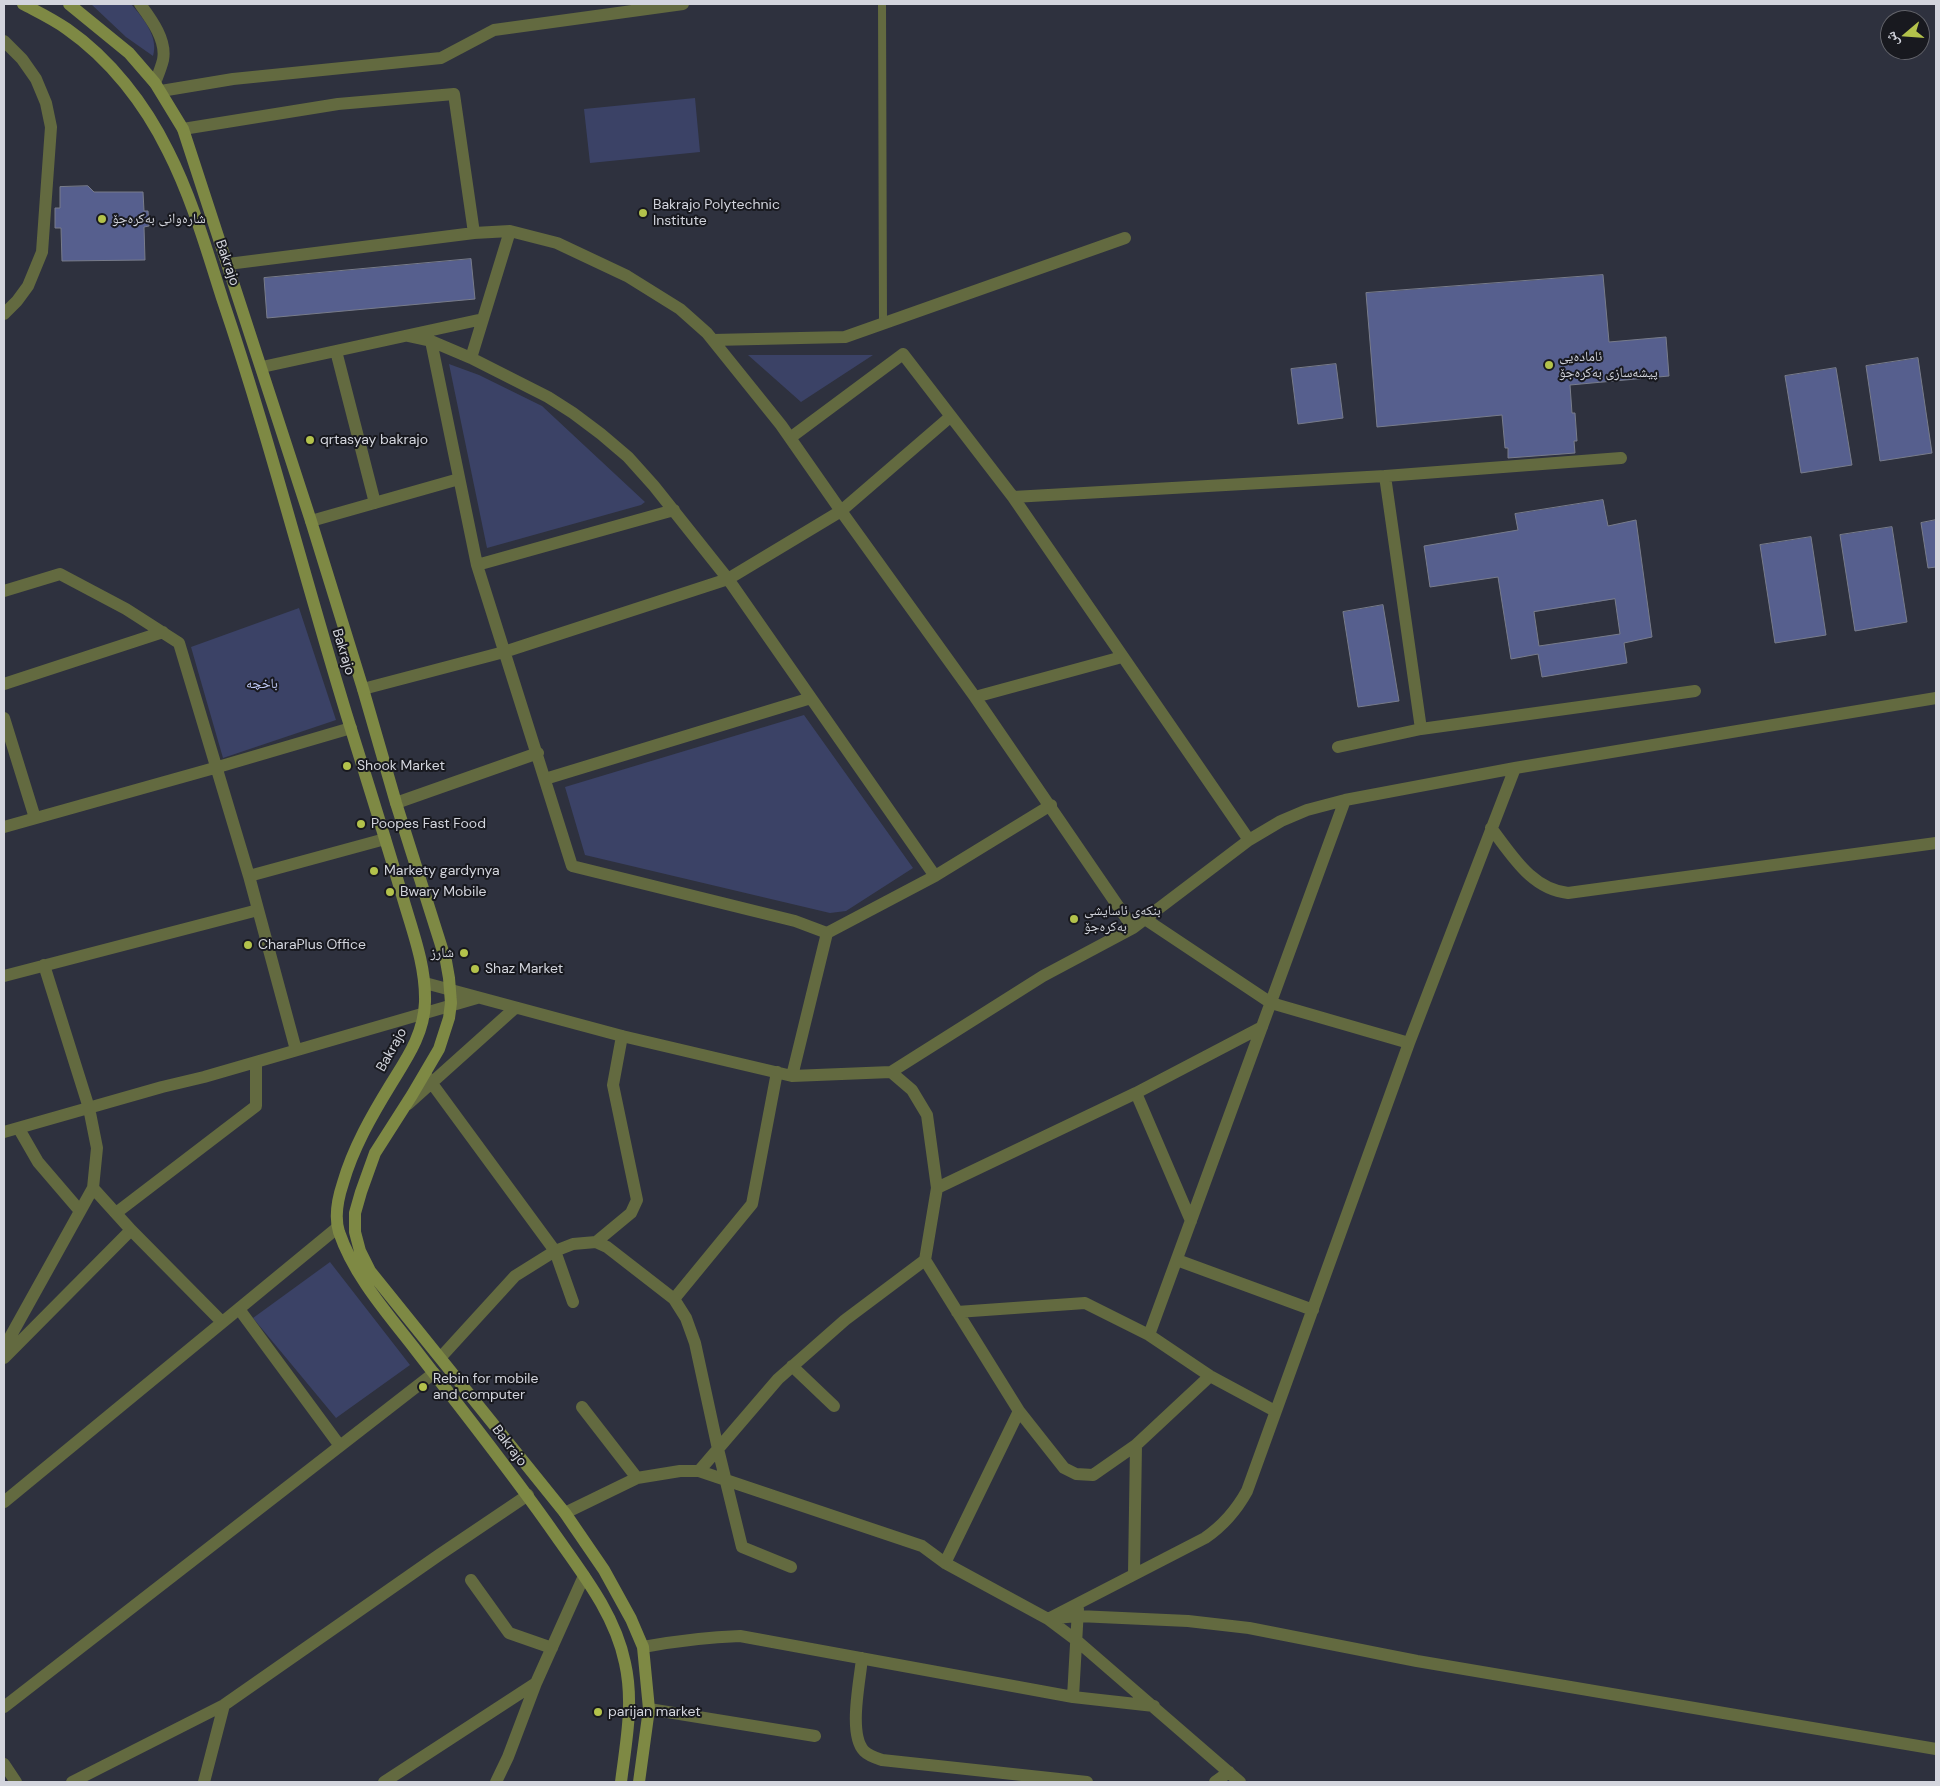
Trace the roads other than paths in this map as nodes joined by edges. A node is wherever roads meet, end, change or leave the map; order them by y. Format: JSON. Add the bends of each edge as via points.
{"nodes":[{"id":1,"x":24,"y":4,"type":"edge"},
{"id":2,"x":69,"y":4,"type":"edge"},
{"id":3,"x":140,"y":4,"type":"edge"},
{"id":4,"x":683,"y":4,"type":"edge"},
{"id":5,"x":882,"y":4,"type":"edge"},
{"id":6,"x":4,"y":40,"type":"edge"},
{"id":7,"x":158,"y":87,"type":"junction"},
{"id":8,"x":183,"y":129,"type":"junction"},
{"id":9,"x":510,"y":231,"type":"junction"},
{"id":10,"x":474,"y":233,"type":"junction"},
{"id":11,"x":1125,"y":238,"type":"dead end"},
{"id":12,"x":228,"y":264,"type":"junction"},
{"id":13,"x":4,"y":314,"type":"edge"},
{"id":14,"x":483,"y":320,"type":"junction"},
{"id":15,"x":883,"y":324,"type":"junction"},
{"id":16,"x":408,"y":336,"type":"junction"},
{"id":17,"x":713,"y":340,"type":"junction"},
{"id":18,"x":430,"y":341,"type":"junction"},
{"id":19,"x":336,"y":351,"type":"junction"},
{"id":20,"x":471,"y":358,"type":"junction"},
{"id":21,"x":262,"y":367,"type":"junction"},
{"id":22,"x":950,"y":417,"type":"junction"},
{"id":23,"x":790,"y":438,"type":"junction"},
{"id":24,"x":1621,"y":458,"type":"dead end"},
{"id":25,"x":1385,"y":476,"type":"junction"},
{"id":26,"x":459,"y":479,"type":"junction"},
{"id":27,"x":1012,"y":497,"type":"junction"},
{"id":28,"x":375,"y":503,"type":"junction"},
{"id":29,"x":674,"y":510,"type":"junction"},
{"id":30,"x":841,"y":512,"type":"junction"},
{"id":31,"x":311,"y":521,"type":"junction"},
{"id":32,"x":478,"y":565,"type":"junction"},
{"id":33,"x":728,"y":579,"type":"junction"},
{"id":34,"x":4,"y":591,"type":"edge"},
{"id":35,"x":163,"y":632,"type":"junction"},
{"id":36,"x":504,"y":652,"type":"junction"},
{"id":37,"x":1122,"y":657,"type":"junction"},
{"id":38,"x":4,"y":684,"type":"edge"},
{"id":39,"x":363,"y":689,"type":"junction"},
{"id":40,"x":1696,"y":691,"type":"dead end"},
{"id":41,"x":811,"y":698,"type":"junction"},
{"id":42,"x":975,"y":698,"type":"junction"},
{"id":43,"x":1936,"y":698,"type":"edge"},
{"id":44,"x":4,"y":718,"type":"edge"},
{"id":45,"x":351,"y":728,"type":"junction"},
{"id":46,"x":1422,"y":729,"type":"junction"},
{"id":47,"x":1338,"y":747,"type":"dead end"},
{"id":48,"x":538,"y":753,"type":"junction"},
{"id":49,"x":218,"y":768,"type":"junction"},
{"id":50,"x":1515,"y":768,"type":"junction"},
{"id":51,"x":545,"y":779,"type":"junction"},
{"id":52,"x":1345,"y":800,"type":"junction"},
{"id":53,"x":396,"y":803,"type":"junction"},
{"id":54,"x":1051,"y":805,"type":"junction"},
{"id":55,"x":35,"y":818,"type":"junction"},
{"id":56,"x":4,"y":827,"type":"edge"},
{"id":57,"x":1491,"y":828,"type":"junction"},
{"id":58,"x":385,"y":839,"type":"junction"},
{"id":59,"x":1249,"y":840,"type":"junction"},
{"id":60,"x":1936,"y":843,"type":"edge"},
{"id":61,"x":249,"y":876,"type":"junction"},
{"id":62,"x":935,"y":876,"type":"junction"},
{"id":63,"x":258,"y":910,"type":"junction"},
{"id":64,"x":1145,"y":919,"type":"junction"},
{"id":65,"x":1133,"y":928,"type":"junction"},
{"id":66,"x":827,"y":933,"type":"junction"},
{"id":67,"x":44,"y":965,"type":"junction"},
{"id":68,"x":4,"y":976,"type":"edge"},
{"id":69,"x":425,"y":983,"type":"junction"},
{"id":70,"x":450,"y":990,"type":"junction"},
{"id":71,"x":478,"y":998,"type":"junction"},
{"id":72,"x":1270,"y":1003,"type":"junction"},
{"id":73,"x":450,"y":1006,"type":"junction"},
{"id":74,"x":516,"y":1008,"type":"junction"},
{"id":75,"x":424,"y":1014,"type":"junction"},
{"id":76,"x":1262,"y":1027,"type":"junction"},
{"id":77,"x":622,"y":1036,"type":"junction"},
{"id":78,"x":1409,"y":1043,"type":"junction"},
{"id":79,"x":296,"y":1050,"type":"junction"},
{"id":80,"x":256,"y":1062,"type":"junction"},
{"id":81,"x":777,"y":1072,"type":"junction"},
{"id":82,"x":891,"y":1072,"type":"junction"},
{"id":83,"x":792,"y":1076,"type":"junction"},
{"id":84,"x":428,"y":1079,"type":"junction"},
{"id":85,"x":1136,"y":1092,"type":"junction"},
{"id":86,"x":90,"y":1108,"type":"junction"},
{"id":87,"x":19,"y":1129,"type":"junction"},
{"id":88,"x":4,"y":1132,"type":"edge"},
{"id":89,"x":93,"y":1188,"type":"junction"},
{"id":90,"x":937,"y":1188,"type":"junction"},
{"id":91,"x":80,"y":1212,"type":"junction"},
{"id":92,"x":116,"y":1213,"type":"junction"},
{"id":93,"x":1191,"y":1221,"type":"junction"},
{"id":94,"x":337,"y":1228,"type":"junction"},
{"id":95,"x":131,"y":1230,"type":"junction"},
{"id":96,"x":596,"y":1242,"type":"junction"},
{"id":97,"x":555,"y":1251,"type":"junction"},
{"id":98,"x":925,"y":1260,"type":"junction"},
{"id":99,"x":1177,"y":1260,"type":"junction"},
{"id":100,"x":674,"y":1299,"type":"junction"},
{"id":101,"x":573,"y":1302,"type":"dead end"},
{"id":102,"x":238,"y":1309,"type":"junction"},
{"id":103,"x":1313,"y":1310,"type":"junction"},
{"id":104,"x":958,"y":1312,"type":"junction"},
{"id":105,"x":222,"y":1322,"type":"junction"},
{"id":106,"x":1150,"y":1335,"type":"junction"},
{"id":107,"x":4,"y":1348,"type":"edge"},
{"id":108,"x":441,"y":1357,"type":"junction"},
{"id":109,"x":4,"y":1358,"type":"edge"},
{"id":110,"x":792,"y":1366,"type":"junction"},
{"id":111,"x":434,"y":1373,"type":"junction"},
{"id":112,"x":1210,"y":1376,"type":"junction"},
{"id":113,"x":834,"y":1406,"type":"dead end"},
{"id":114,"x":582,"y":1407,"type":"dead end"},
{"id":115,"x":1019,"y":1410,"type":"junction"},
{"id":116,"x":1275,"y":1411,"type":"junction"},
{"id":117,"x":1136,"y":1445,"type":"junction"},
{"id":118,"x":340,"y":1446,"type":"junction"},
{"id":119,"x":718,"y":1449,"type":"junction"},
{"id":120,"x":700,"y":1471,"type":"junction"},
{"id":121,"x":637,"y":1478,"type":"junction"},
{"id":122,"x":725,"y":1478,"type":"junction"},
{"id":123,"x":528,"y":1495,"type":"junction"},
{"id":124,"x":4,"y":1502,"type":"edge"},
{"id":125,"x":565,"y":1513,"type":"junction"},
{"id":126,"x":945,"y":1563,"type":"junction"},
{"id":127,"x":792,"y":1567,"type":"dead end"},
{"id":128,"x":1134,"y":1573,"type":"junction"},
{"id":129,"x":584,"y":1576,"type":"junction"},
{"id":130,"x":470,"y":1580,"type":"dead end"},
{"id":131,"x":1078,"y":1609,"type":"junction"},
{"id":132,"x":1048,"y":1619,"type":"junction"},
{"id":133,"x":1076,"y":1640,"type":"junction"},
{"id":134,"x":643,"y":1647,"type":"junction"},
{"id":135,"x":552,"y":1648,"type":"junction"},
{"id":136,"x":862,"y":1658,"type":"junction"},
{"id":137,"x":536,"y":1683,"type":"junction"},
{"id":138,"x":1073,"y":1697,"type":"junction"},
{"id":139,"x":224,"y":1705,"type":"junction"},
{"id":140,"x":1154,"y":1706,"type":"junction"},
{"id":141,"x":4,"y":1707,"type":"edge"},
{"id":142,"x":648,"y":1709,"type":"junction"},
{"id":143,"x":815,"y":1736,"type":"dead end"},
{"id":144,"x":1936,"y":1749,"type":"edge"},
{"id":145,"x":4,"y":1764,"type":"edge"},
{"id":146,"x":1229,"y":1772,"type":"junction"},
{"id":147,"x":16,"y":1782,"type":"edge"},
{"id":148,"x":72,"y":1782,"type":"edge"},
{"id":149,"x":204,"y":1782,"type":"edge"},
{"id":150,"x":384,"y":1782,"type":"edge"},
{"id":151,"x":496,"y":1782,"type":"edge"},
{"id":152,"x":621,"y":1782,"type":"edge"},
{"id":153,"x":639,"y":1782,"type":"edge"},
{"id":154,"x":1087,"y":1782,"type":"edge"},
{"id":155,"x":1216,"y":1782,"type":"edge"},
{"id":156,"x":1240,"y":1782,"type":"edge"}],
"edges":[{"from":1,"to":45,"type":"street","name":"Bakrajo","via":[[64,27],[109,64],[145,113],[185,188],[242,358]]},
{"from":2,"to":7,"type":"street","name":"Bakrajo","via":[[129,53]]},
{"from":3,"to":7,"type":"street","via":[[154,24],[161,42],[163,59]]},
{"from":4,"to":7,"type":"street","via":[[494,30],[441,58]]},
{"from":5,"to":15,"type":"lane"},
{"from":6,"to":13,"type":"street","via":[[36,80],[46,103],[50,127],[42,252],[28,286]]},
{"from":7,"to":8,"type":"street","name":"Bakrajo"},
{"from":8,"to":10,"type":"street","via":[[338,104],[454,94]]},
{"from":8,"to":12,"type":"street","name":"Bakrajo"},
{"from":9,"to":10,"type":"street"},
{"from":9,"to":14,"type":"street"},
{"from":9,"to":17,"type":"street","via":[[558,243],[627,276],[680,309]]},
{"from":10,"to":12,"type":"street"},
{"from":11,"to":15,"type":"street"},
{"from":12,"to":21,"type":"street","name":"Bakrajo"},
{"from":14,"to":16,"type":"street"},
{"from":14,"to":20,"type":"street"},
{"from":15,"to":17,"type":"street","via":[[845,337]]},
{"from":16,"to":18,"type":"street"},
{"from":16,"to":19,"type":"street"},
{"from":17,"to":23,"type":"street"},
{"from":18,"to":20,"type":"street"},
{"from":18,"to":26,"type":"street"},
{"from":19,"to":21,"type":"street"},
{"from":19,"to":28,"type":"street"},
{"from":20,"to":29,"type":"street","via":[[573,413],[628,457]]},
{"from":21,"to":31,"type":"street","name":"Bakrajo"},
{"from":22,"to":23,"type":"street","via":[[903,354]]},
{"from":22,"to":27,"type":"street"},
{"from":22,"to":30,"type":"street"},
{"from":23,"to":30,"type":"street"},
{"from":24,"to":25,"type":"street"},
{"from":25,"to":27,"type":"street"},
{"from":25,"to":46,"type":"street"},
{"from":26,"to":28,"type":"street"},
{"from":26,"to":32,"type":"street"},
{"from":27,"to":37,"type":"street"},
{"from":28,"to":31,"type":"street"},
{"from":29,"to":32,"type":"street"},
{"from":29,"to":33,"type":"street"},
{"from":30,"to":33,"type":"street"},
{"from":30,"to":42,"type":"street"},
{"from":31,"to":39,"type":"street","name":"Bakrajo"},
{"from":32,"to":36,"type":"street"},
{"from":33,"to":36,"type":"street"},
{"from":33,"to":41,"type":"street"},
{"from":34,"to":35,"type":"street","via":[[60,574]]},
{"from":35,"to":38,"type":"street"},
{"from":35,"to":49,"type":"street","via":[[180,643]]},
{"from":36,"to":39,"type":"street"},
{"from":36,"to":48,"type":"street"},
{"from":37,"to":42,"type":"street"},
{"from":37,"to":59,"type":"street"},
{"from":39,"to":53,"type":"street","name":"Bakrajo"},
{"from":40,"to":46,"type":"street"},
{"from":41,"to":51,"type":"street"},
{"from":41,"to":62,"type":"street"},
{"from":42,"to":54,"type":"street"},
{"from":43,"to":50,"type":"street"},
{"from":44,"to":55,"type":"street"},
{"from":45,"to":49,"type":"street"},
{"from":45,"to":58,"type":"street","name":"Bakrajo"},
{"from":46,"to":47,"type":"street"},
{"from":48,"to":51,"type":"street"},
{"from":48,"to":53,"type":"street"},
{"from":49,"to":55,"type":"street"},
{"from":49,"to":61,"type":"street"},
{"from":50,"to":52,"type":"street"},
{"from":50,"to":57,"type":"street"},
{"from":51,"to":66,"type":"street","via":[[572,866],[795,921]]},
{"from":52,"to":59,"type":"street","via":[[1307,810]]},
{"from":52,"to":72,"type":"street"},
{"from":53,"to":70,"type":"street","name":"Bakrajo","via":[[446,961]]},
{"from":54,"to":62,"type":"street"},
{"from":54,"to":65,"type":"street"},
{"from":55,"to":56,"type":"street"},
{"from":57,"to":60,"type":"street","via":[[1533,878],[1544,887],[1568,893]]},
{"from":57,"to":78,"type":"street"},
{"from":58,"to":61,"type":"street"},
{"from":58,"to":69,"type":"street","name":"Bakrajo"},
{"from":59,"to":64,"type":"street"},
{"from":61,"to":63,"type":"street"},
{"from":62,"to":66,"type":"street"},
{"from":63,"to":67,"type":"street"},
{"from":63,"to":79,"type":"street"},
{"from":64,"to":65,"type":"street"},
{"from":64,"to":72,"type":"street"},
{"from":65,"to":82,"type":"street","via":[[1043,976]]},
{"from":66,"to":83,"type":"street"},
{"from":67,"to":68,"type":"street"},
{"from":67,"to":86,"type":"street"},
{"from":69,"to":70,"type":"street"},
{"from":69,"to":75,"type":"street","name":"Bakrajo"},
{"from":70,"to":71,"type":"street"},
{"from":70,"to":73,"type":"street","name":"Bakrajo"},
{"from":71,"to":73,"type":"street"},
{"from":71,"to":74,"type":"street"},
{"from":72,"to":76,"type":"street"},
{"from":72,"to":78,"type":"street"},
{"from":73,"to":75,"type":"street"},
{"from":73,"to":84,"type":"street","name":"Bakrajo","via":[[445,1034]]},
{"from":74,"to":77,"type":"street"},
{"from":74,"to":84,"type":"street"},
{"from":75,"to":79,"type":"street"},
{"from":75,"to":94,"type":"street","name":"Bakrajo","via":[[414,1045],[364,1132],[346,1172],[338,1201]]},
{"from":76,"to":85,"type":"street"},
{"from":76,"to":93,"type":"street"},
{"from":77,"to":81,"type":"street"},
{"from":77,"to":96,"type":"street","via":[[613,1085],[637,1200],[631,1213]]},
{"from":78,"to":103,"type":"street"},
{"from":79,"to":80,"type":"street"},
{"from":80,"to":86,"type":"street"},
{"from":80,"to":92,"type":"street","via":[[256,1106]]},
{"from":81,"to":83,"type":"street"},
{"from":81,"to":100,"type":"street","via":[[752,1204]]},
{"from":82,"to":83,"type":"street"},
{"from":82,"to":90,"type":"street","via":[[912,1090],[927,1115]]},
{"from":84,"to":97,"type":"street"},
{"from":84,"to":108,"type":"street","name":"Bakrajo","via":[[404,1107],[375,1153],[355,1213],[360,1251],[370,1271]]},
{"from":85,"to":90,"type":"street"},
{"from":85,"to":93,"type":"street"},
{"from":86,"to":87,"type":"street"},
{"from":86,"to":89,"type":"street","via":[[97,1148]]},
{"from":87,"to":88,"type":"street"},
{"from":87,"to":91,"type":"street","via":[[38,1162]]},
{"from":89,"to":91,"type":"street"},
{"from":89,"to":92,"type":"street"},
{"from":90,"to":98,"type":"street"},
{"from":91,"to":107,"type":"street"},
{"from":92,"to":95,"type":"street"},
{"from":93,"to":99,"type":"street"},
{"from":94,"to":102,"type":"street"},
{"from":94,"to":111,"type":"street","name":"Bakrajo","via":[[368,1287]]},
{"from":95,"to":105,"type":"street"},
{"from":95,"to":109,"type":"street"},
{"from":96,"to":97,"type":"street"},
{"from":96,"to":100,"type":"street"},
{"from":97,"to":101,"type":"street"},
{"from":97,"to":108,"type":"street","via":[[515,1276]]},
{"from":98,"to":104,"type":"street"},
{"from":98,"to":110,"type":"street","via":[[845,1320]]},
{"from":99,"to":103,"type":"street"},
{"from":99,"to":106,"type":"street"},
{"from":100,"to":119,"type":"street","via":[[692,1331]]},
{"from":102,"to":105,"type":"street"},
{"from":102,"to":118,"type":"street"},
{"from":103,"to":116,"type":"street"},
{"from":104,"to":106,"type":"street","via":[[1085,1304]]},
{"from":104,"to":115,"type":"street"},
{"from":105,"to":124,"type":"street"},
{"from":106,"to":112,"type":"street"},
{"from":108,"to":125,"type":"street","name":"Bakrajo"},
{"from":110,"to":113,"type":"street"},
{"from":110,"to":119,"type":"street"},
{"from":111,"to":118,"type":"street"},
{"from":111,"to":123,"type":"street","name":"Bakrajo"},
{"from":112,"to":116,"type":"street"},
{"from":112,"to":117,"type":"street"},
{"from":114,"to":121,"type":"street"},
{"from":115,"to":117,"type":"street","via":[[1064,1468],[1076,1474],[1093,1475]]},
{"from":115,"to":126,"type":"street"},
{"from":116,"to":128,"type":"street","via":[[1247,1491],[1233,1514],[1219,1529],[1204,1538]]},
{"from":117,"to":128,"type":"street"},
{"from":118,"to":141,"type":"street"},
{"from":119,"to":120,"type":"street"},
{"from":119,"to":122,"type":"street"},
{"from":120,"to":121,"type":"street"},
{"from":120,"to":122,"type":"street"},
{"from":121,"to":125,"type":"street"},
{"from":122,"to":126,"type":"street","via":[[922,1546]]},
{"from":122,"to":127,"type":"street","via":[[742,1547]]},
{"from":123,"to":129,"type":"street","name":"Bakrajo"},
{"from":123,"to":139,"type":"street"},
{"from":125,"to":134,"type":"street","name":"Bakrajo","via":[[604,1570]]},
{"from":126,"to":132,"type":"street"},
{"from":128,"to":131,"type":"street"},
{"from":129,"to":135,"type":"street"},
{"from":129,"to":152,"type":"street","name":"Bakrajo","via":[[608,1614],[626,1664],[630,1718]]},
{"from":130,"to":135,"type":"street","via":[[509,1633]]},
{"from":131,"to":132,"type":"street"},
{"from":131,"to":133,"type":"street"},
{"from":131,"to":144,"type":"street","via":[[1249,1628],[1427,1663]]},
{"from":132,"to":133,"type":"street"},
{"from":133,"to":138,"type":"street"},
{"from":133,"to":140,"type":"street"},
{"from":134,"to":136,"type":"street","via":[[687,1639],[740,1636]]},
{"from":134,"to":142,"type":"street","name":"Bakrajo"},
{"from":135,"to":137,"type":"street"},
{"from":136,"to":138,"type":"street"},
{"from":136,"to":154,"type":"street","via":[[856,1728],[864,1750],[872,1757]]},
{"from":137,"to":150,"type":"street"},
{"from":137,"to":151,"type":"street"},
{"from":138,"to":140,"type":"street"},
{"from":139,"to":148,"type":"street"},
{"from":139,"to":149,"type":"street"},
{"from":140,"to":146,"type":"street"},
{"from":142,"to":143,"type":"street"},
{"from":142,"to":153,"type":"street","name":"Bakrajo"},
{"from":145,"to":147,"type":"street"},
{"from":146,"to":155,"type":"street"},
{"from":146,"to":156,"type":"street"}]}
